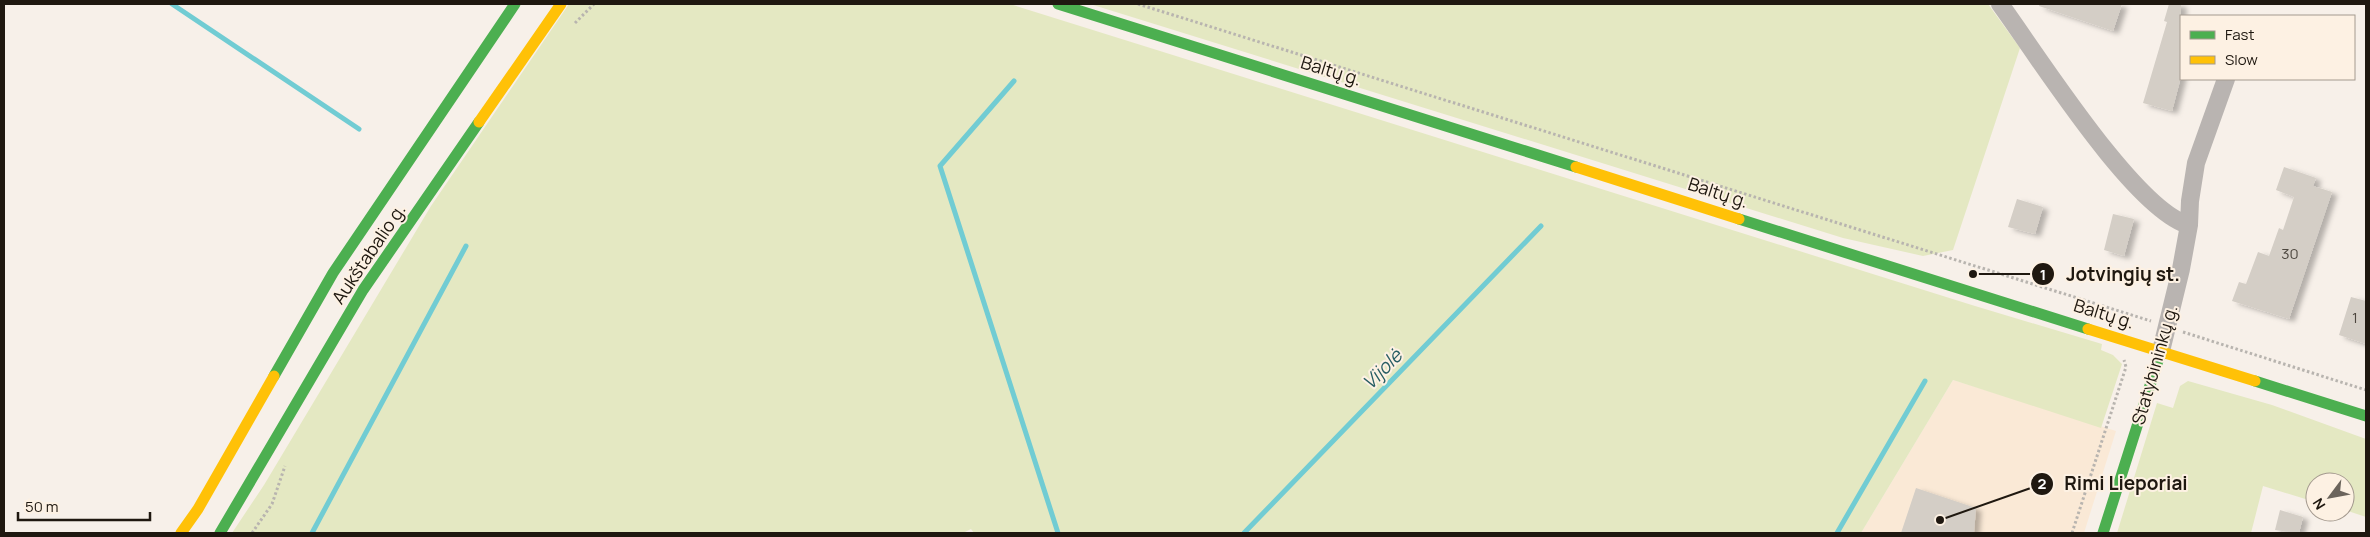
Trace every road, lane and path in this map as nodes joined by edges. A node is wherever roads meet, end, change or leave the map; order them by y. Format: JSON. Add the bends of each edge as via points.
{"nodes":[{"id":1,"x":516,"y":4,"type":"edge"},
{"id":2,"x":562,"y":4,"type":"edge"},
{"id":3,"x":594,"y":4,"type":"edge"},
{"id":4,"x":1058,"y":4,"type":"edge"},
{"id":5,"x":1138,"y":4,"type":"edge"},
{"id":6,"x":2000,"y":4,"type":"edge"},
{"id":7,"x":572,"y":26,"type":"dead end"},
{"id":8,"x":2226,"y":80,"type":"edge"},
{"id":9,"x":2189,"y":225,"type":"junction"},
{"id":10,"x":2168,"y":327,"type":"junction"},
{"id":11,"x":2161,"y":351,"type":"junction"},
{"id":12,"x":2120,"y":356,"type":"dead end"},
{"id":13,"x":2366,"y":390,"type":"edge"},
{"id":14,"x":2366,"y":416,"type":"edge"},
{"id":15,"x":290,"y":459,"type":"dead end"},
{"id":16,"x":225,"y":531,"type":"edge"},
{"id":17,"x":181,"y":533,"type":"edge"},
{"id":18,"x":252,"y":533,"type":"edge"},
{"id":19,"x":2072,"y":533,"type":"edge"},
{"id":20,"x":2103,"y":533,"type":"edge"}],
"edges":[{"from":1,"to":17,"type":"main road","name":"Aukštabalio g.","via":[[333,273],[198,509]]},
{"from":2,"to":16,"type":"main road","name":"Aukštabalio g.","via":[[363,290]]},
{"from":3,"to":7,"type":"path"},
{"from":4,"to":11,"type":"main road","name":"Baltų g."},
{"from":5,"to":10,"type":"path"},
{"from":6,"to":9,"type":"street","via":[[2096,139],[2136,185],[2166,213]]},
{"from":8,"to":9,"type":"street","name":"Statybininkų g.","via":[[2196,163]]},
{"from":9,"to":10,"type":"street","name":"Statybininkų g."},
{"from":10,"to":11,"type":"street","name":"Statybininkų g."},
{"from":10,"to":13,"type":"path"},
{"from":11,"to":14,"type":"main road","name":"Baltų g."},
{"from":11,"to":20,"type":"main road","name":"Statybininkų g."},
{"from":12,"to":19,"type":"path","via":[[2126,367]]},
{"from":15,"to":18,"type":"path","via":[[272,504]]}]}
